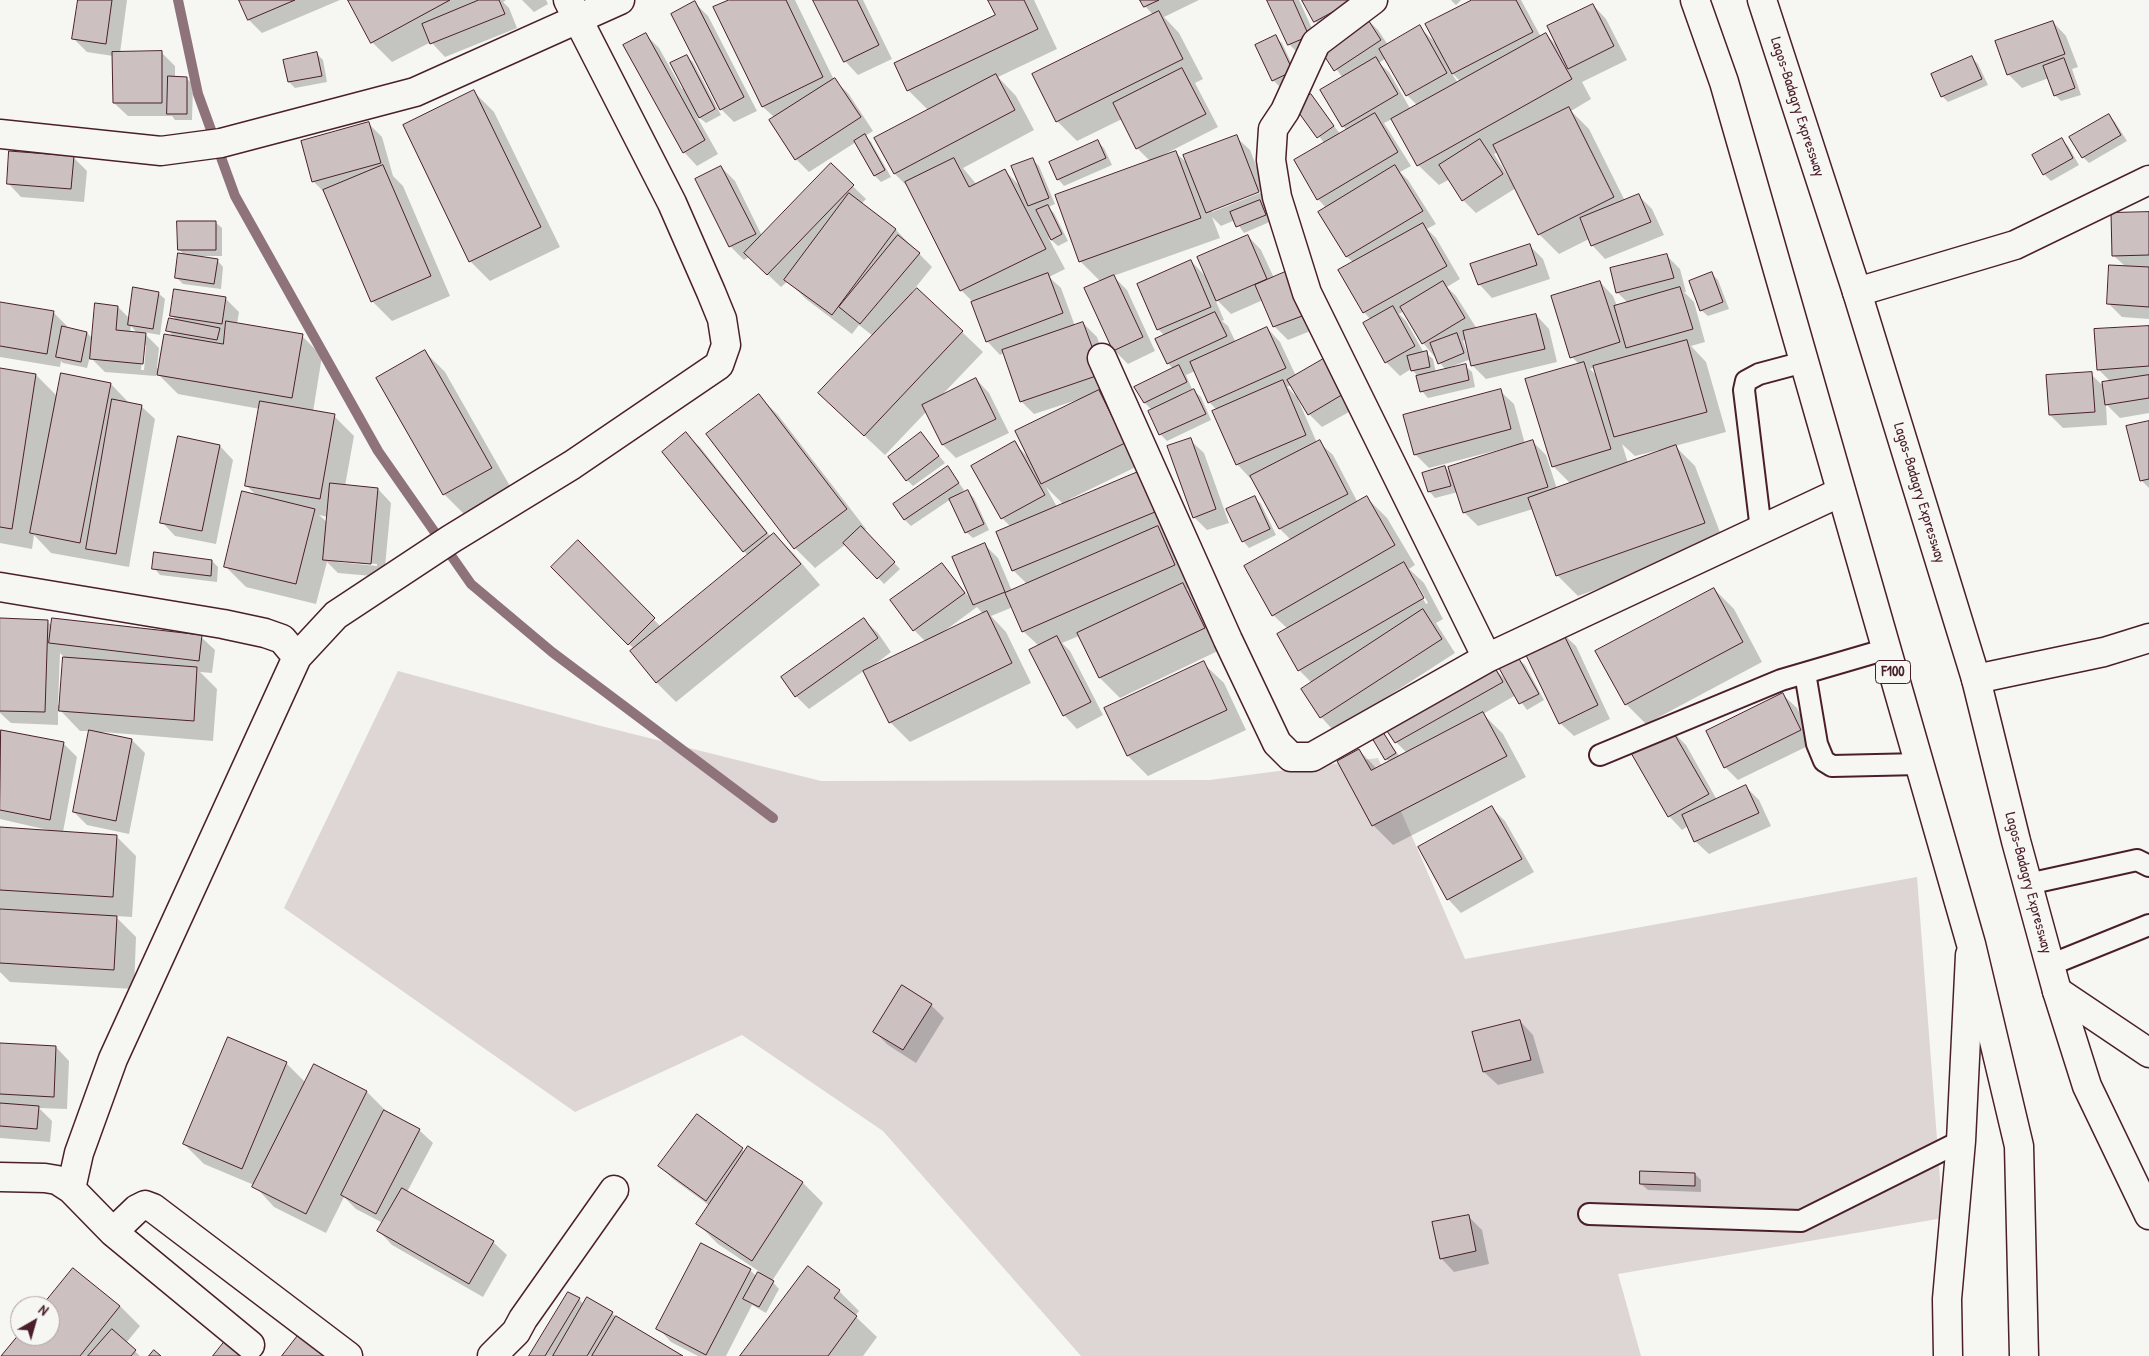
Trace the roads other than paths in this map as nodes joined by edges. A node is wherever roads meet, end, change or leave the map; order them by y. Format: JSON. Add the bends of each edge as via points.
{"nodes":[{"id":1,"x":620,"y":0,"type":"edge"},
{"id":2,"x":1373,"y":0,"type":"edge"},
{"id":3,"x":1695,"y":0,"type":"edge"},
{"id":4,"x":1762,"y":0,"type":"edge"},
{"id":5,"x":574,"y":10,"type":"edge"},
{"id":6,"x":0,"y":134,"type":"edge"},
{"id":7,"x":2149,"y":180,"type":"edge"},
{"id":8,"x":1857,"y":292,"type":"junction"},
{"id":9,"x":1102,"y":358,"type":"dead end"},
{"id":10,"x":1804,"y":362,"type":"junction"},
{"id":11,"x":1841,"y":492,"type":"junction"},
{"id":12,"x":1761,"y":530,"type":"junction"},
{"id":13,"x":0,"y":587,"type":"edge"},
{"id":14,"x":2149,"y":638,"type":"edge"},
{"id":15,"x":1887,"y":649,"type":"junction"},
{"id":16,"x":297,"y":656,"type":"junction"},
{"id":17,"x":1488,"y":658,"type":"junction"},
{"id":18,"x":1805,"y":673,"type":"junction"},
{"id":19,"x":1976,"y":679,"type":"junction"},
{"id":20,"x":1600,"y":755,"type":"dead end"},
{"id":21,"x":1920,"y":764,"type":"junction"},
{"id":22,"x":2145,"y":858,"type":"edge"},
{"id":23,"x":2028,"y":884,"type":"junction"},
{"id":24,"x":2149,"y":925,"type":"edge"},
{"id":25,"x":1971,"y":944,"type":"junction"},
{"id":26,"x":2050,"y":965,"type":"junction"},
{"id":27,"x":2057,"y":991,"type":"junction"},
{"id":28,"x":2149,"y":1053,"type":"edge"},
{"id":29,"x":1961,"y":1141,"type":"junction"},
{"id":30,"x":0,"y":1177,"type":"edge"},
{"id":31,"x":70,"y":1189,"type":"junction"},
{"id":32,"x":614,"y":1190,"type":"dead end"},
{"id":33,"x":1589,"y":1214,"type":"dead end"},
{"id":34,"x":2149,"y":1215,"type":"edge"},
{"id":35,"x":113,"y":1232,"type":"junction"},
{"id":36,"x":250,"y":1345,"type":"dead end"},
{"id":37,"x":348,"y":1356,"type":"edge"},
{"id":38,"x":492,"y":1356,"type":"edge"},
{"id":39,"x":1948,"y":1356,"type":"edge"},
{"id":40,"x":2024,"y":1356,"type":"edge"}],
"edges":[{"from":1,"to":5,"type":"main road"},
{"from":2,"to":17,"type":"main road","via":[[1316,44],[1273,129],[1271,160],[1277,197],[1307,293]]},
{"from":3,"to":10,"type":"main road","number":"F100","via":[[1724,82]]},
{"from":4,"to":8,"type":"main road","name":"Lagos-Badagry Expressway"},
{"from":5,"to":6,"type":"main road","via":[[415,92],[222,143],[161,151]]},
{"from":5,"to":16,"type":"main road","via":[[672,203],[722,319],[726,345],[719,364],[572,465],[336,615]]},
{"from":7,"to":8,"type":"main road","via":[[2015,245]]},
{"from":8,"to":19,"type":"main road","name":"Lagos-Badagry Expressway"},
{"from":9,"to":17,"type":"main road","via":[[1277,744],[1291,757],[1312,757]]},
{"from":10,"to":11,"type":"main road","number":"F100"},
{"from":10,"to":12,"type":"lane","via":[[1759,374],[1746,381],[1744,390]]},
{"from":11,"to":12,"type":"main road"},
{"from":11,"to":15,"type":"main road","number":"F100"},
{"from":12,"to":17,"type":"main road"},
{"from":13,"to":16,"type":"main road","via":[[265,633],[282,639]]},
{"from":14,"to":19,"type":"main road","via":[[2104,652]]},
{"from":15,"to":18,"type":"lane"},
{"from":15,"to":21,"type":"main road","number":"F100"},
{"from":16,"to":31,"type":"main road","via":[[113,1059],[79,1153]]},
{"from":18,"to":20,"type":"lane","via":[[1763,687]]},
{"from":18,"to":21,"type":"lane","via":[[1817,744],[1824,761],[1832,766]]},
{"from":19,"to":23,"type":"main road","name":"Lagos-Badagry Expressway"},
{"from":21,"to":25,"type":"main road","number":"F100"},
{"from":22,"to":23,"type":"lane"},
{"from":23,"to":26,"type":"main road","name":"Lagos-Badagry Expressway"},
{"from":24,"to":26,"type":"lane"},
{"from":25,"to":29,"type":"main road"},
{"from":25,"to":40,"type":"main road","number":"F100","via":[[2019,1146]]},
{"from":26,"to":27,"type":"main road","name":"Lagos-Badagry Expressway"},
{"from":27,"to":28,"type":"main road"},
{"from":27,"to":34,"type":"main road","name":"Lagos-Badagry Expressway","via":[[2087,1086]]},
{"from":29,"to":33,"type":"lane","via":[[1802,1221]]},
{"from":29,"to":39,"type":"main road","via":[[1947,1298]]},
{"from":30,"to":31,"type":"main road","via":[[58,1180]]},
{"from":31,"to":35,"type":"main road"},
{"from":32,"to":38,"type":"main road","via":[[516,1332]]},
{"from":35,"to":36,"type":"main road"},
{"from":35,"to":37,"type":"main road","via":[[145,1204],[154,1208]]}]}
